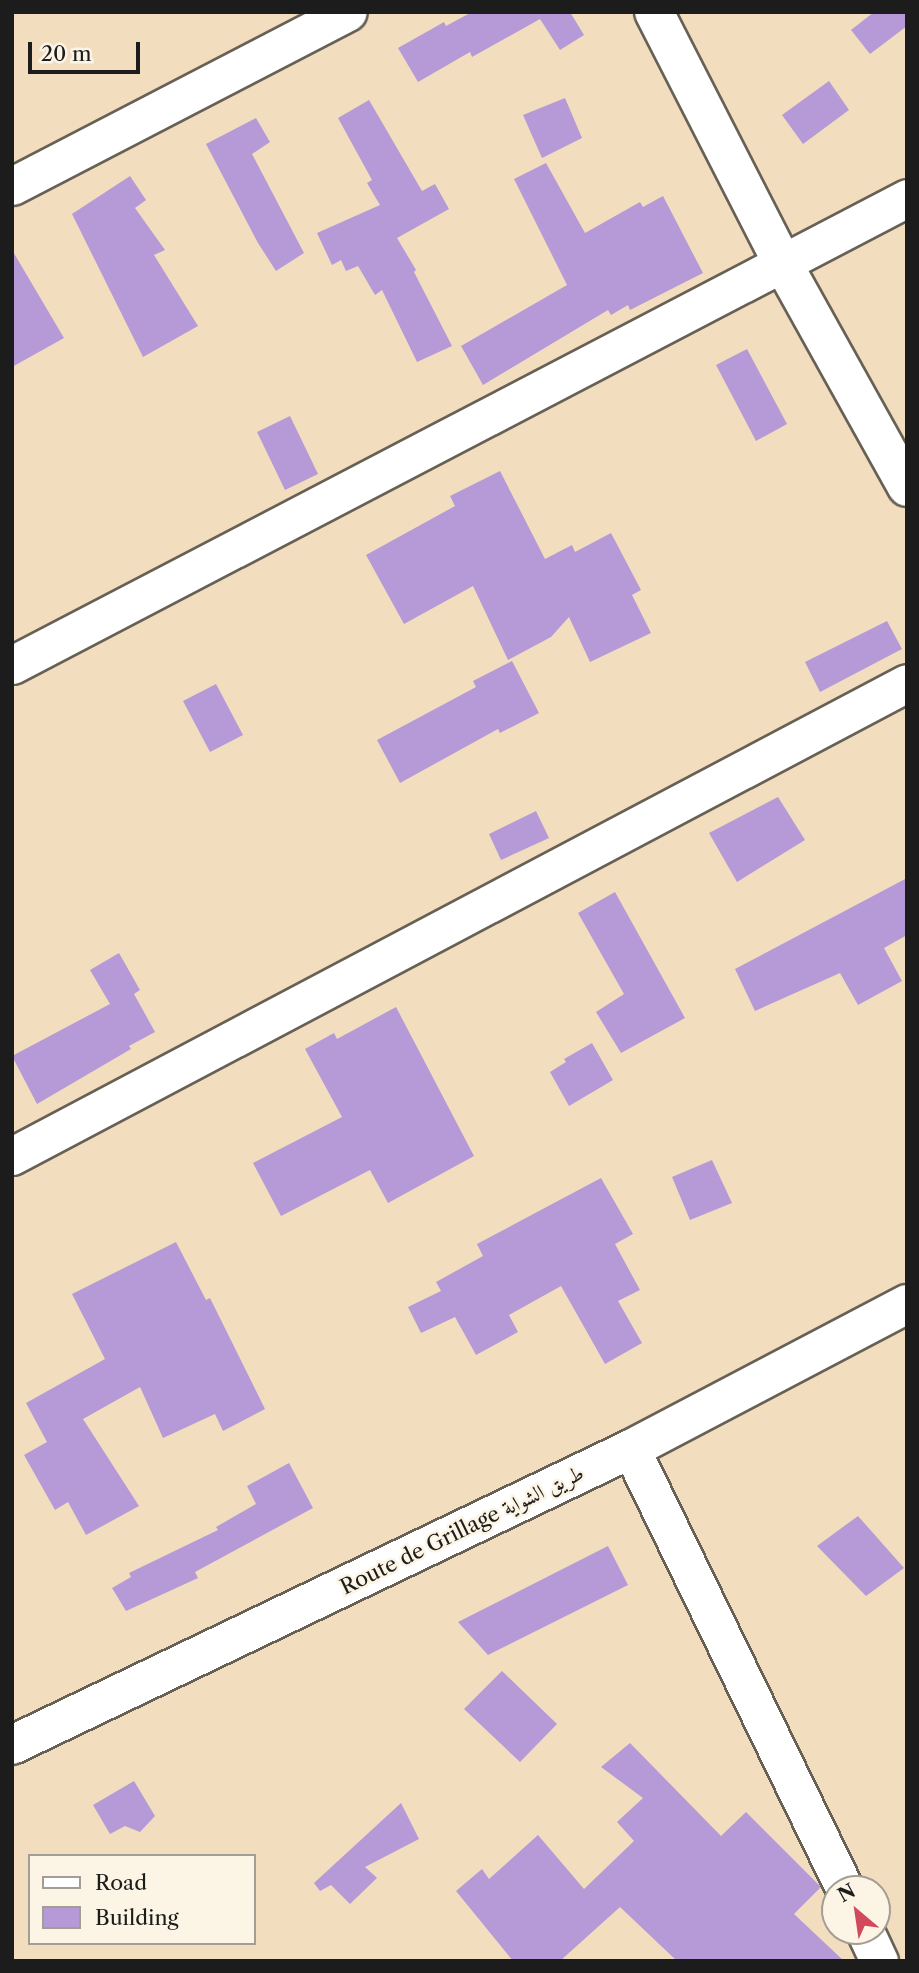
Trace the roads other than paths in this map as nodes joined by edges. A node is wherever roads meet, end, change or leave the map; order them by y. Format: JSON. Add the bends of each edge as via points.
{"nodes":[{"id":1,"x":348,"y":12,"type":"edge"},
{"id":2,"x":654,"y":12,"type":"edge"},
{"id":3,"x":12,"y":186,"type":"edge"},
{"id":4,"x":907,"y":198,"type":"edge"},
{"id":5,"x":783,"y":264,"type":"junction"},
{"id":6,"x":907,"y":487,"type":"edge"},
{"id":7,"x":12,"y":665,"type":"edge"},
{"id":8,"x":907,"y":683,"type":"edge"},
{"id":9,"x":12,"y":1156,"type":"edge"},
{"id":10,"x":907,"y":1304,"type":"edge"},
{"id":11,"x":631,"y":1449,"type":"junction"},
{"id":12,"x":12,"y":1745,"type":"edge"},
{"id":13,"x":838,"y":1875,"type":"edge"},
{"id":14,"x":872,"y":1945,"type":"edge"},
{"id":15,"x":880,"y":1961,"type":"edge"}],
"edges":[{"from":1,"to":3,"type":"street"},
{"from":2,"to":5,"type":"street"},
{"from":4,"to":5,"type":"street"},
{"from":5,"to":6,"type":"street"},
{"from":5,"to":7,"type":"street"},
{"from":8,"to":9,"type":"street"},
{"from":10,"to":11,"type":"street","name":"Route de Grillage طريق الشواية"},
{"from":11,"to":12,"type":"street","name":"Route de Grillage طريق الشواية"},
{"from":11,"to":13,"type":"street"},
{"from":14,"to":15,"type":"street"}]}
